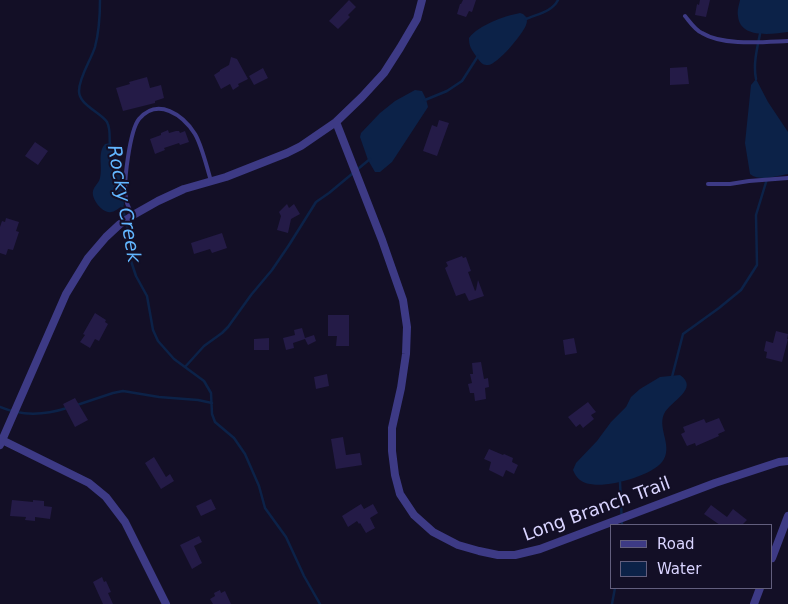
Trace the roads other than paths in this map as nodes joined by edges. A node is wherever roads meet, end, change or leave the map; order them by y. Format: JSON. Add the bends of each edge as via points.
{"nodes":[{"id":1,"x":422,"y":0,"type":"edge"},
{"id":2,"x":685,"y":16,"type":"dead end"},
{"id":3,"x":788,"y":41,"type":"edge"},
{"id":4,"x":336,"y":122,"type":"junction"},
{"id":5,"x":788,"y":178,"type":"edge"},
{"id":6,"x":211,"y":181,"type":"junction"},
{"id":7,"x":708,"y":184,"type":"dead end"},
{"id":8,"x":133,"y":215,"type":"junction"},
{"id":9,"x":1,"y":442,"type":"edge"},
{"id":10,"x":788,"y":461,"type":"edge"},
{"id":11,"x":788,"y":516,"type":"edge"},
{"id":12,"x":773,"y":555,"type":"edge"},
{"id":13,"x":760,"y":589,"type":"edge"},
{"id":14,"x":166,"y":604,"type":"edge"},
{"id":15,"x":754,"y":604,"type":"edge"}],
"edges":[{"from":1,"to":4,"type":"street","via":[[417,19],[384,73]]},
{"from":2,"to":3,"type":"lane","via":[[699,32],[726,42]]},
{"from":4,"to":6,"type":"street","via":[[287,153]]},
{"from":4,"to":10,"type":"street","name":"Long Branch Trail","via":[[403,300],[406,354],[392,428],[395,475],[400,494],[414,515],[433,532],[478,551],[515,555]]},
{"from":5,"to":7,"type":"lane"},
{"from":6,"to":8,"type":"street","via":[[184,189]]},
{"from":6,"to":8,"type":"lane","via":[[196,136],[187,123],[163,108],[150,110],[138,120],[127,161],[126,198]]},
{"from":8,"to":9,"type":"street","via":[[106,237],[88,258],[66,294]]},
{"from":9,"to":14,"type":"street","via":[[89,483],[106,497],[124,522]]},
{"from":11,"to":12,"type":"street"},
{"from":13,"to":15,"type":"street"}]}
